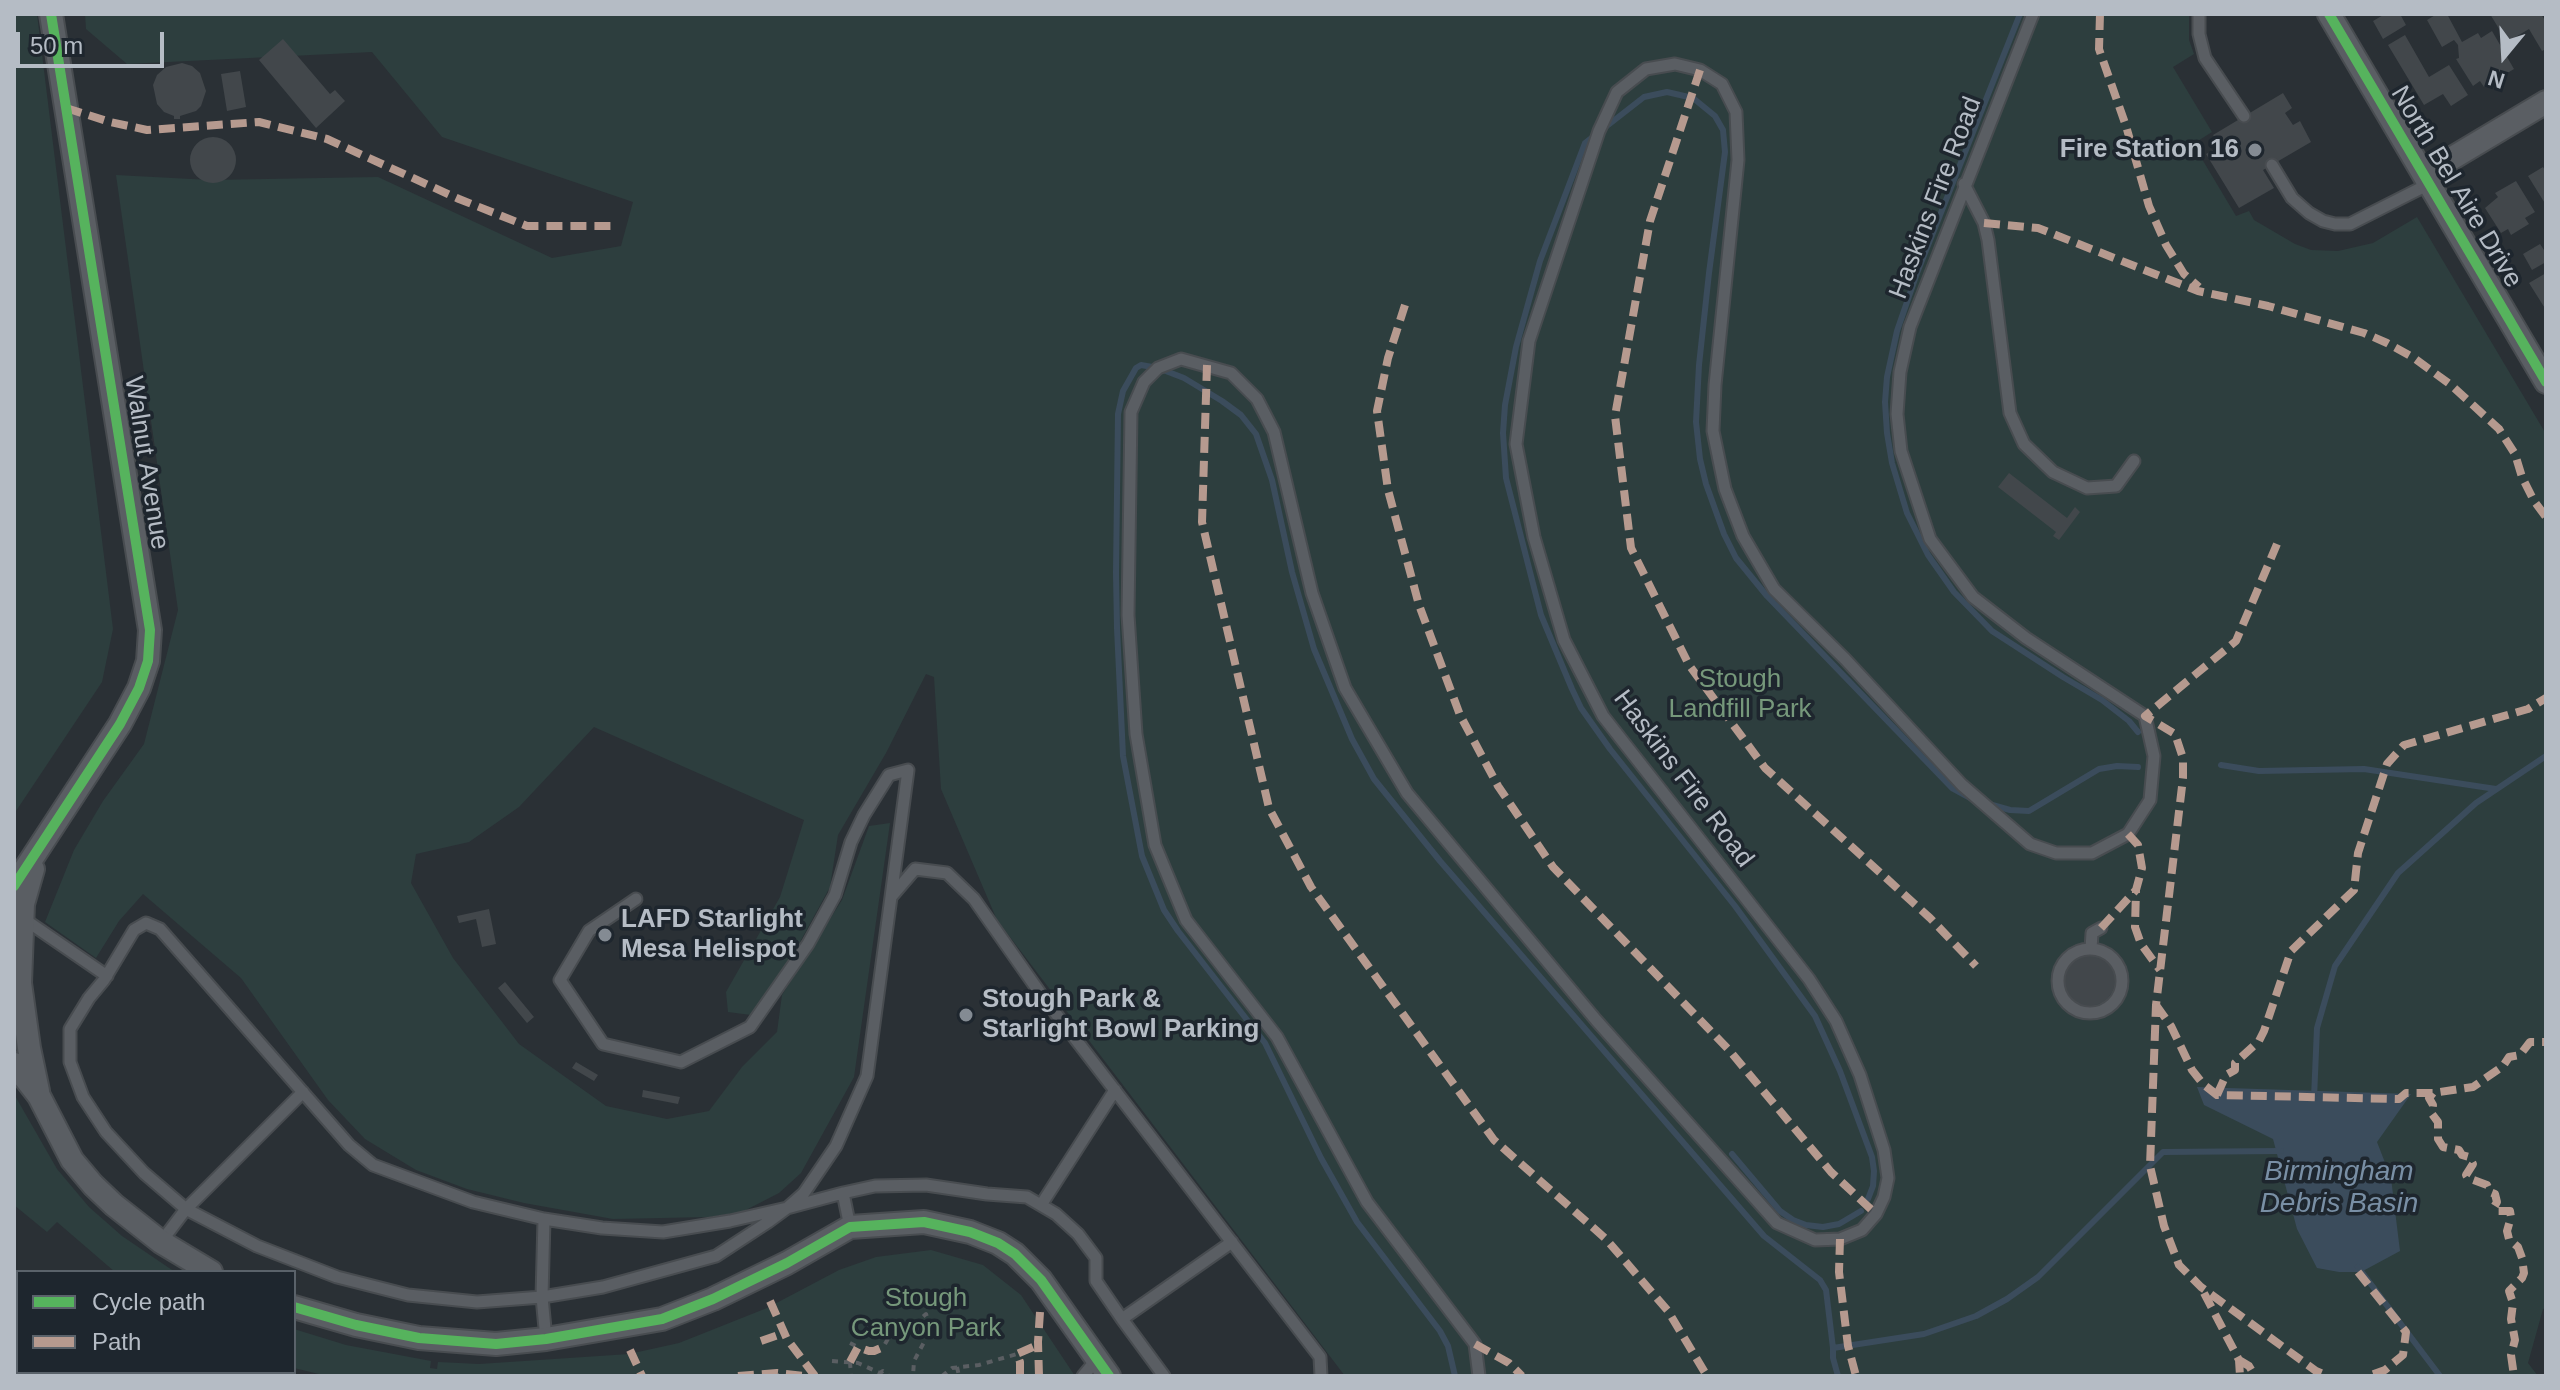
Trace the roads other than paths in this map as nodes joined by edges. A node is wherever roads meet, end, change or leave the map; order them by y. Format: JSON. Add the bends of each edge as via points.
{"nodes":[{"id":1,"x":51,"y":14,"type":"edge"},
{"id":2,"x":2033,"y":14,"type":"edge"},
{"id":3,"x":2199,"y":14,"type":"edge"},
{"id":4,"x":2329,"y":14,"type":"edge"},
{"id":5,"x":2546,"y":102,"type":"edge"},
{"id":6,"x":2244,"y":116,"type":"dead end"},
{"id":7,"x":2272,"y":165,"type":"dead end"},
{"id":8,"x":2426,"y":179,"type":"junction"},
{"id":9,"x":1964,"y":184,"type":"junction"},
{"id":10,"x":2546,"y":382,"type":"edge"},
{"id":11,"x":2134,"y":461,"type":"dead end"},
{"id":12,"x":41,"y":846,"type":"junction"},
{"id":13,"x":14,"y":886,"type":"edge"},
{"id":14,"x":891,"y":897,"type":"junction"},
{"id":15,"x":636,"y":899,"type":"dead end"},
{"id":16,"x":18,"y":915,"type":"edge"},
{"id":17,"x":2101,"y":928,"type":"dead end"},
{"id":18,"x":2091,"y":949,"type":"junction"},
{"id":19,"x":107,"y":976,"type":"junction"},
{"id":20,"x":14,"y":1064,"type":"edge"},
{"id":21,"x":14,"y":1076,"type":"edge"},
{"id":22,"x":1115,"y":1090,"type":"junction"},
{"id":23,"x":303,"y":1092,"type":"junction"},
{"id":24,"x":39,"y":1096,"type":"junction"},
{"id":25,"x":843,"y":1193,"type":"junction"},
{"id":26,"x":1041,"y":1205,"type":"junction"},
{"id":27,"x":787,"y":1208,"type":"junction"},
{"id":28,"x":186,"y":1209,"type":"junction"},
{"id":29,"x":544,"y":1219,"type":"junction"},
{"id":30,"x":850,"y":1227,"type":"junction"},
{"id":31,"x":161,"y":1242,"type":"junction"},
{"id":32,"x":1232,"y":1242,"type":"junction"},
{"id":33,"x":208,"y":1270,"type":"edge"},
{"id":34,"x":542,"y":1297,"type":"junction"},
{"id":35,"x":296,"y":1308,"type":"edge"},
{"id":36,"x":1122,"y":1319,"type":"junction"},
{"id":37,"x":546,"y":1339,"type":"junction"},
{"id":38,"x":1096,"y":1370,"type":"edge"},
{"id":39,"x":1164,"y":1376,"type":"edge"},
{"id":40,"x":1321,"y":1376,"type":"edge"},
{"id":41,"x":1479,"y":1376,"type":"edge"}],
"edges":[{"from":1,"to":12,"type":"street","name":"Walnut Avenue","via":[[150,630],[139,688]]},
{"from":2,"to":9,"type":"lane","name":"Haskins Fire Road"},
{"from":3,"to":6,"type":"lane","via":[[2205,58]]},
{"from":4,"to":8,"type":"street","name":"North Bel Aire Drive"},
{"from":5,"to":8,"type":"street"},
{"from":7,"to":8,"type":"lane","via":[[2292,198],[2309,213],[2335,224],[2350,224]]},
{"from":8,"to":10,"type":"street","name":"North Bel Aire Drive"},
{"from":9,"to":11,"type":"lane","via":[[1988,240],[2010,413],[2024,444],[2053,472],[2087,488],[2116,486]]},
{"from":9,"to":41,"type":"lane","name":"Haskins Fire Road","via":[[1910,327],[1900,372],[1901,451],[1930,539],[1973,597],[2145,716],[2154,756],[2150,800],[2128,834],[2092,853],[2056,853],[2030,844],[1962,785],[1774,589],[1743,536],[1725,489],[1713,431],[1738,160],[1736,112],[1722,84],[1700,70],[1675,64],[1646,69],[1617,92],[1529,341],[1516,444],[1534,537],[1564,640],[1603,716],[1809,979],[1836,1021],[1860,1075],[1888,1178],[1876,1214],[1862,1230],[1840,1239],[1815,1240],[1777,1223],[1596,1020],[1407,793],[1345,688],[1312,593],[1274,432],[1257,399],[1231,373],[1181,359],[1158,368],[1144,382],[1131,412],[1128,615],[1136,734],[1155,845],[1186,920],[1277,1037],[1367,1202],[1475,1344]]},
{"from":12,"to":13,"type":"street","name":"Walnut Avenue"},
{"from":12,"to":16,"type":"street"},
{"from":14,"to":15,"type":"lane","via":[[908,770],[889,775],[864,815],[835,895],[750,1027],[681,1062],[603,1044],[560,980],[589,931]]},
{"from":14,"to":22,"type":"lane","via":[[915,869],[947,873],[974,899]]},
{"from":14,"to":27,"type":"lane","via":[[867,1076],[836,1146],[804,1193]]},
{"from":16,"to":19,"type":"lane"},
{"from":16,"to":24,"type":"street","via":[[20,983]]},
{"from":17,"to":18,"type":"lane","via":[[2092,933]]},
{"from":18,"to":18,"type":"lane","via":[[2064,962],[2058,981],[2059,992],[2072,1008],[2092,1013],[2112,1004],[2122,986],[2118,965]]},
{"from":19,"to":23,"type":"lane","via":[[134,930],[146,923],[160,929]]},
{"from":19,"to":28,"type":"lane","via":[[70,1029],[70,1062],[83,1097],[106,1132]]},
{"from":20,"to":24,"type":"street"},
{"from":21,"to":24,"type":"street"},
{"from":22,"to":26,"type":"lane"},
{"from":22,"to":32,"type":"lane"},
{"from":23,"to":28,"type":"lane"},
{"from":23,"to":29,"type":"lane","via":[[373,1165],[473,1202]]},
{"from":24,"to":31,"type":"street","via":[[72,1160],[114,1205]]},
{"from":25,"to":26,"type":"lane","via":[[926,1185],[1027,1197]]},
{"from":25,"to":27,"type":"lane"},
{"from":25,"to":30,"type":"lane"},
{"from":26,"to":36,"type":"lane","via":[[1078,1234],[1096,1258],[1096,1281]]},
{"from":27,"to":29,"type":"lane","via":[[663,1232]]},
{"from":27,"to":34,"type":"lane","via":[[716,1256],[603,1287]]},
{"from":28,"to":31,"type":"lane"},
{"from":28,"to":34,"type":"lane","via":[[311,1267],[408,1295],[477,1302]]},
{"from":29,"to":34,"type":"lane"},
{"from":30,"to":37,"type":"street","via":[[787,1263],[662,1319]]},
{"from":30,"to":38,"type":"street","via":[[924,1222],[998,1243],[1041,1280]]},
{"from":31,"to":33,"type":"street"},
{"from":32,"to":36,"type":"lane"},
{"from":32,"to":40,"type":"lane","via":[[1320,1357]]},
{"from":34,"to":37,"type":"lane"},
{"from":35,"to":37,"type":"street","via":[[419,1338],[496,1344]]},
{"from":36,"to":39,"type":"lane"}]}
